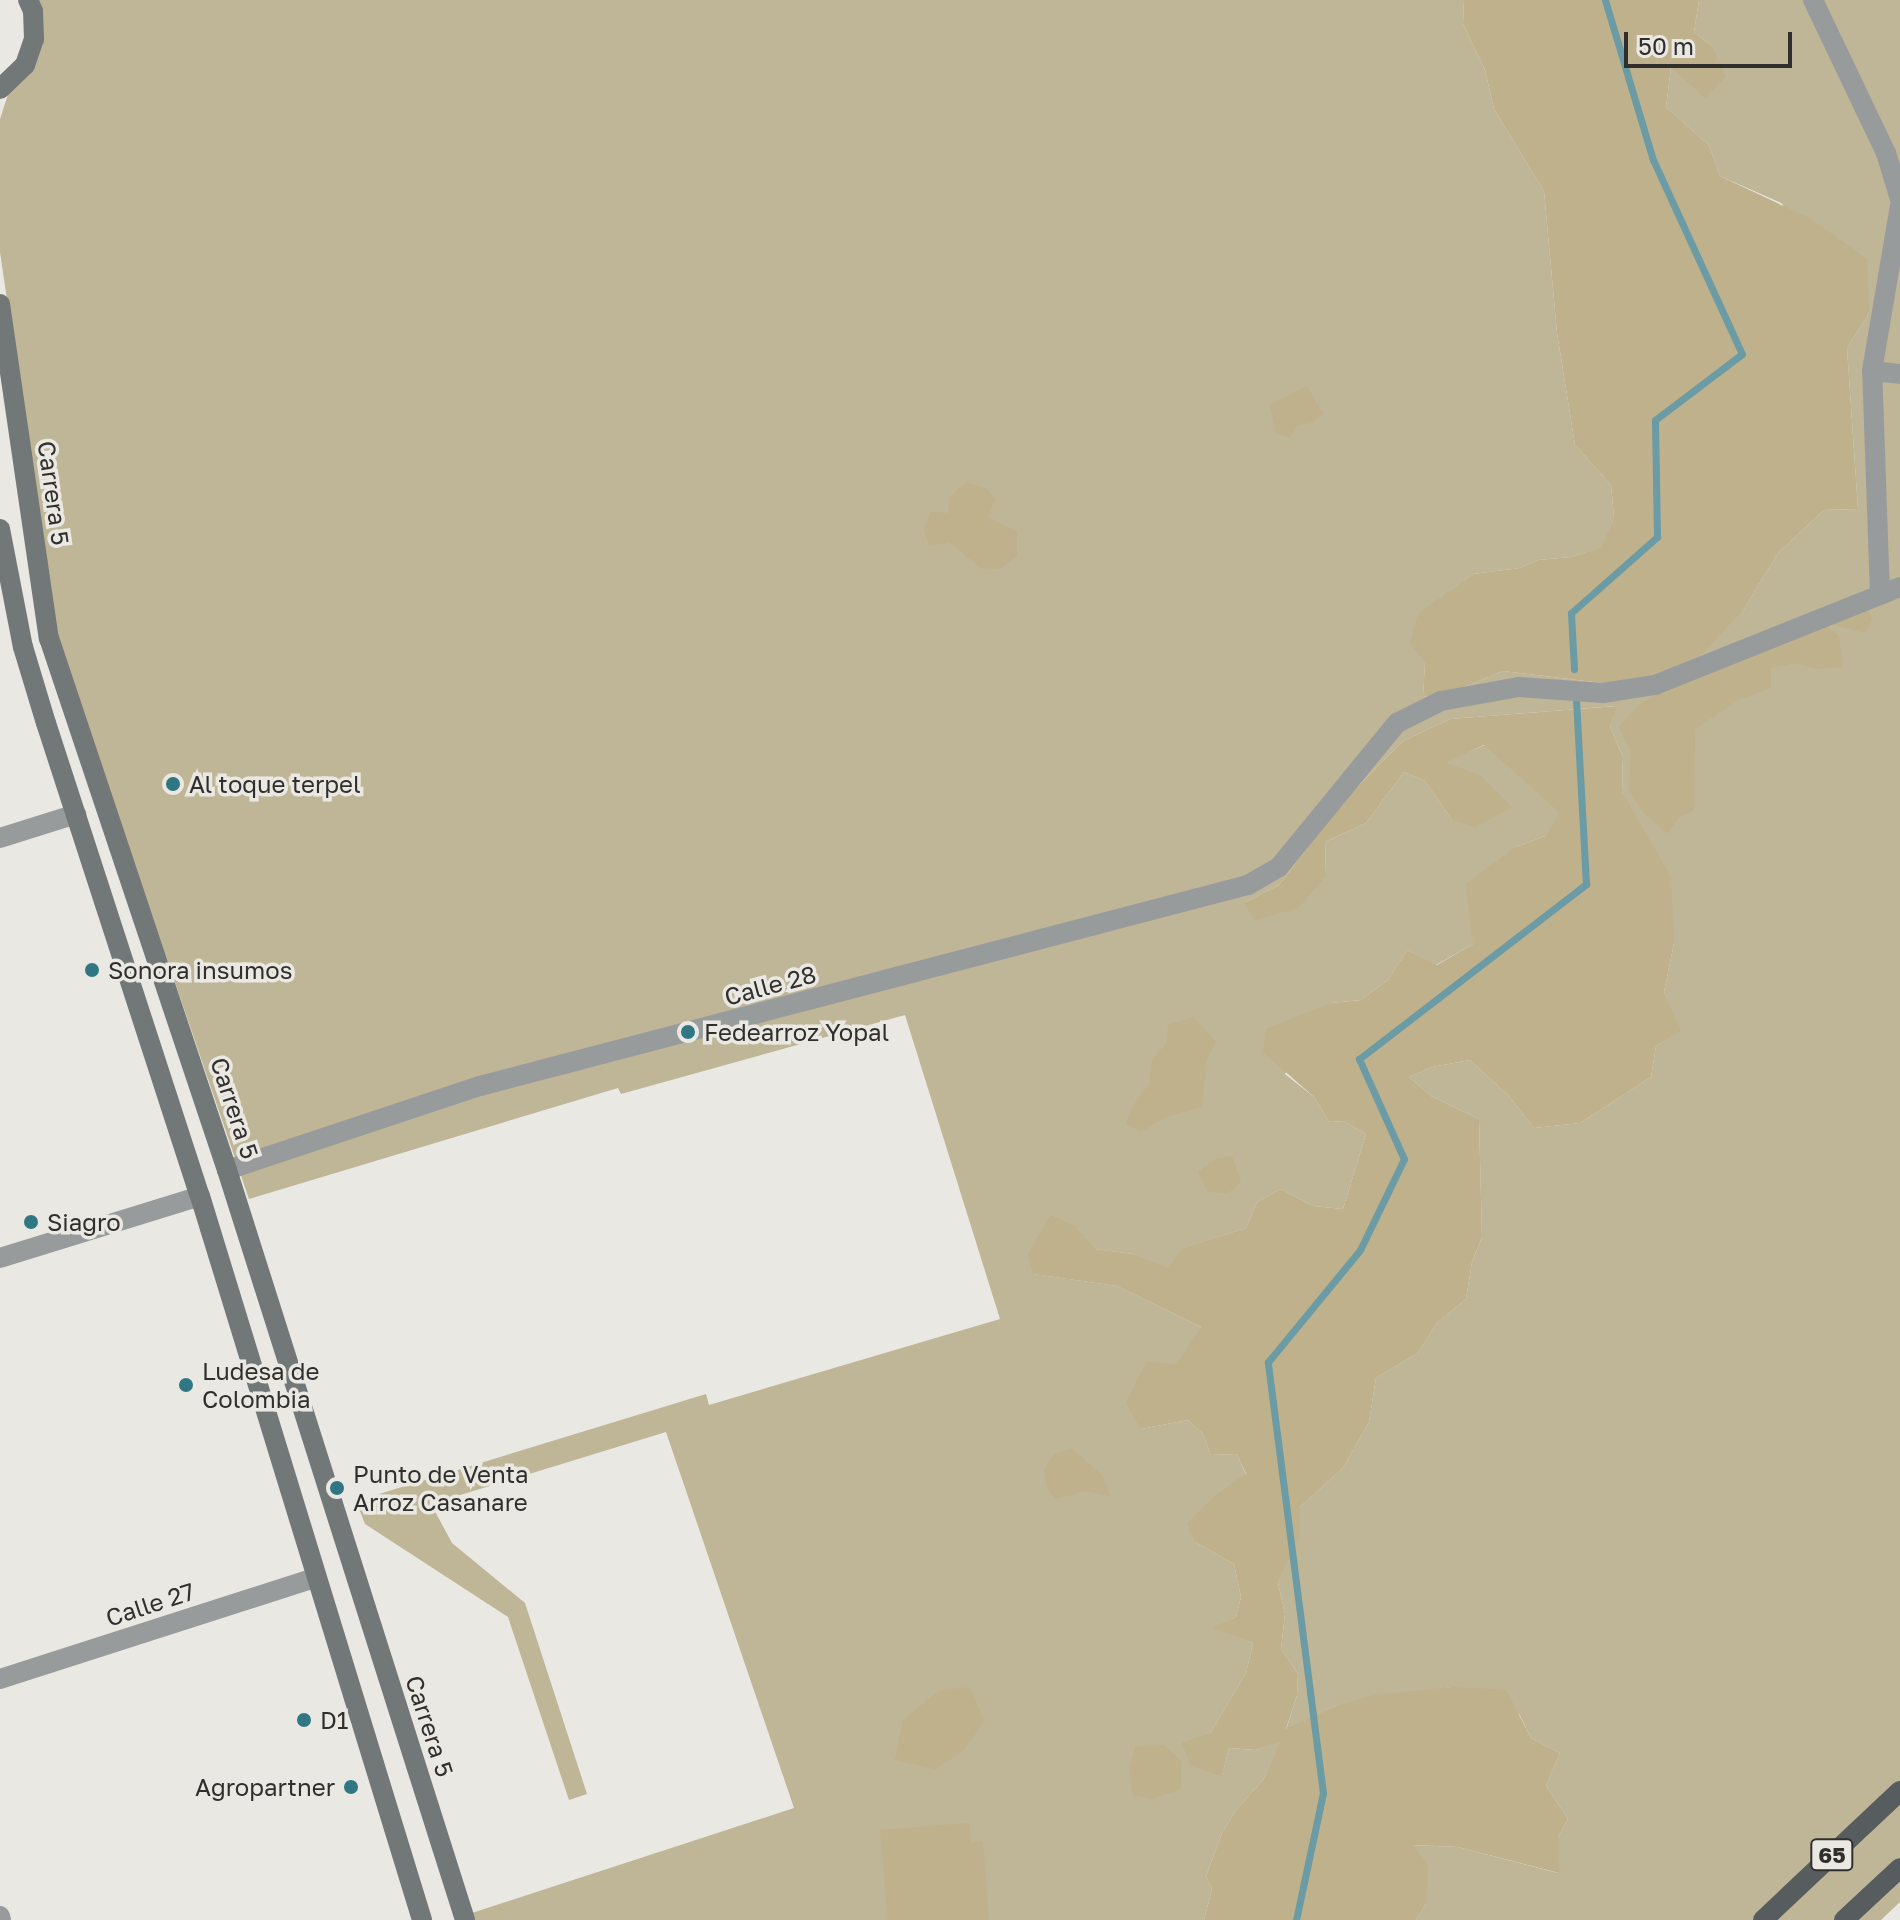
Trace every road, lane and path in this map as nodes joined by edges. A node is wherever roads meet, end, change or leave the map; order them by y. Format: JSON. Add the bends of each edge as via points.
{"nodes":[{"id":1,"x":1813,"y":0,"type":"edge"},
{"id":2,"x":31,"y":4,"type":"edge"},
{"id":3,"x":2,"y":92,"type":"edge"},
{"id":4,"x":1893,"y":155,"type":"edge"},
{"id":5,"x":1900,"y":199,"type":"edge"},
{"id":6,"x":1900,"y":206,"type":"edge"},
{"id":7,"x":0,"y":304,"type":"edge"},
{"id":8,"x":1872,"y":371,"type":"junction"},
{"id":9,"x":1900,"y":374,"type":"edge"},
{"id":10,"x":0,"y":529,"type":"edge"},
{"id":11,"x":1900,"y":587,"type":"edge"},
{"id":12,"x":1880,"y":595,"type":"junction"},
{"id":13,"x":76,"y":814,"type":"junction"},
{"id":14,"x":0,"y":838,"type":"edge"},
{"id":15,"x":227,"y":1170,"type":"junction"},
{"id":16,"x":200,"y":1196,"type":"junction"},
{"id":17,"x":0,"y":1258,"type":"edge"},
{"id":18,"x":315,"y":1578,"type":"junction"},
{"id":19,"x":0,"y":1679,"type":"edge"},
{"id":20,"x":1900,"y":1791,"type":"edge"},
{"id":21,"x":1900,"y":1868,"type":"edge"},
{"id":22,"x":422,"y":1920,"type":"edge"},
{"id":23,"x":465,"y":1920,"type":"edge"},
{"id":24,"x":1763,"y":1920,"type":"edge"},
{"id":25,"x":1844,"y":1920,"type":"edge"}],
"edges":[{"from":1,"to":4,"type":"street"},
{"from":2,"to":3,"type":"main road","via":[[34,39],[25,65]]},
{"from":4,"to":5,"type":"street"},
{"from":6,"to":8,"type":"street"},
{"from":7,"to":15,"type":"main road","name":"Carrera 5","via":[[49,638]]},
{"from":8,"to":9,"type":"street"},
{"from":8,"to":12,"type":"street"},
{"from":10,"to":13,"type":"main road","via":[[23,647]]},
{"from":11,"to":12,"type":"street"},
{"from":12,"to":15,"type":"street","name":"Calle 28","via":[[1655,685],[1603,693],[1519,687],[1441,701],[1397,723],[1279,867],[1248,885],[480,1086]]},
{"from":13,"to":14,"type":"street"},
{"from":13,"to":16,"type":"main road"},
{"from":15,"to":23,"type":"main road","name":"Carrera 5"},
{"from":16,"to":17,"type":"street"},
{"from":16,"to":18,"type":"main road"},
{"from":18,"to":19,"type":"street","name":"Calle 27"},
{"from":18,"to":22,"type":"main road"},
{"from":20,"to":24,"type":"main road","number":"65"},
{"from":21,"to":25,"type":"main road","number":"65"}]}
